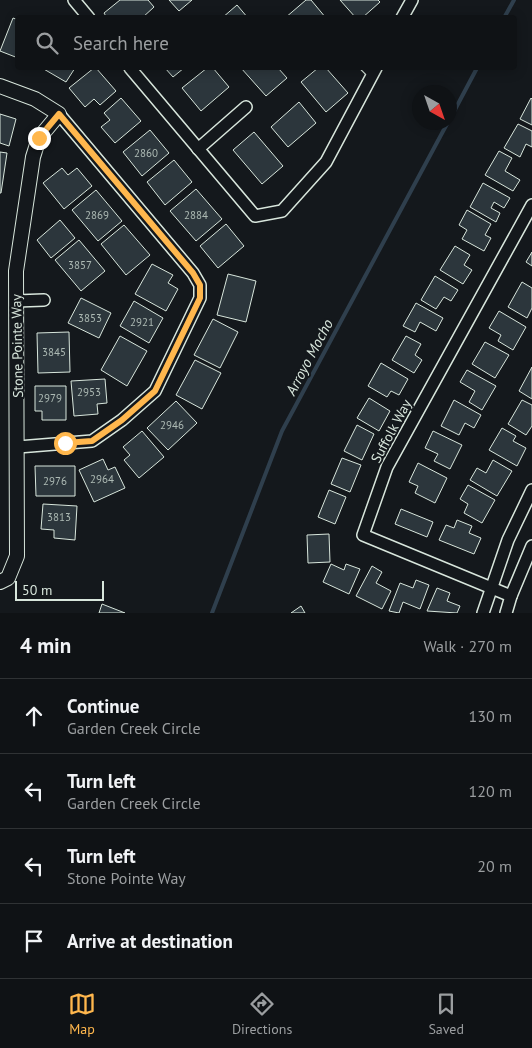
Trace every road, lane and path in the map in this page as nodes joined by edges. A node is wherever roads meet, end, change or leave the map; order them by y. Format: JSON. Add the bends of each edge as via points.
{"nodes":[{"id":1,"x":412,"y":0,"type":"edge"},
{"id":2,"x":76,"y":1,"type":"edge"},
{"id":3,"x":86,"y":15,"type":"edge"},
{"id":4,"x":404,"y":15,"type":"edge"},
{"id":5,"x":132,"y":70,"type":"edge"},
{"id":6,"x":370,"y":70,"type":"edge"},
{"id":7,"x":0,"y":86,"type":"edge"},
{"id":8,"x":246,"y":107,"type":"dead end"},
{"id":9,"x":59,"y":114,"type":"junction"},
{"id":10,"x":198,"y":149,"type":"junction"},
{"id":11,"x":532,"y":204,"type":"edge"},
{"id":12,"x":44,"y":300,"type":"dead end"},
{"id":13,"x":16,"y":301,"type":"junction"},
{"id":14,"x":18,"y":447,"type":"junction"},
{"id":15,"x":532,"y":490,"type":"edge"},
{"id":16,"x":532,"y":546,"type":"edge"},
{"id":17,"x":0,"y":582,"type":"edge"},
{"id":18,"x":490,"y":587,"type":"junction"},
{"id":19,"x":510,"y":596,"type":"junction"},
{"id":20,"x":483,"y":613,"type":"edge"},
{"id":21,"x":506,"y":613,"type":"edge"}],
"edges":[{"from":1,"to":4,"type":"street"},
{"from":2,"to":3,"type":"street"},
{"from":5,"to":10,"type":"street"},
{"from":6,"to":10,"type":"street","via":[[326,162],[282,211],[255,216]]},
{"from":7,"to":9,"type":"street"},
{"from":8,"to":10,"type":"street"},
{"from":9,"to":13,"type":"street","name":"Stone Pointe Way","via":[[39,138],[33,157],[16,271]]},
{"from":9,"to":14,"type":"street","via":[[193,273],[200,285],[200,298],[155,391],[122,420],[92,441]]},
{"from":11,"to":18,"type":"street","name":"Suffolk Way","via":[[387,467],[363,535]]},
{"from":12,"to":13,"type":"street"},
{"from":13,"to":14,"type":"street","name":"Stone Pointe Way"},
{"from":14,"to":17,"type":"street","name":"Stone Pointe Way","via":[[17,556],[8,578]]},
{"from":15,"to":18,"type":"street"},
{"from":16,"to":19,"type":"street"},
{"from":18,"to":19,"type":"street","name":"Suffolk Way"},
{"from":18,"to":20,"type":"street"},
{"from":19,"to":21,"type":"street"}]}
